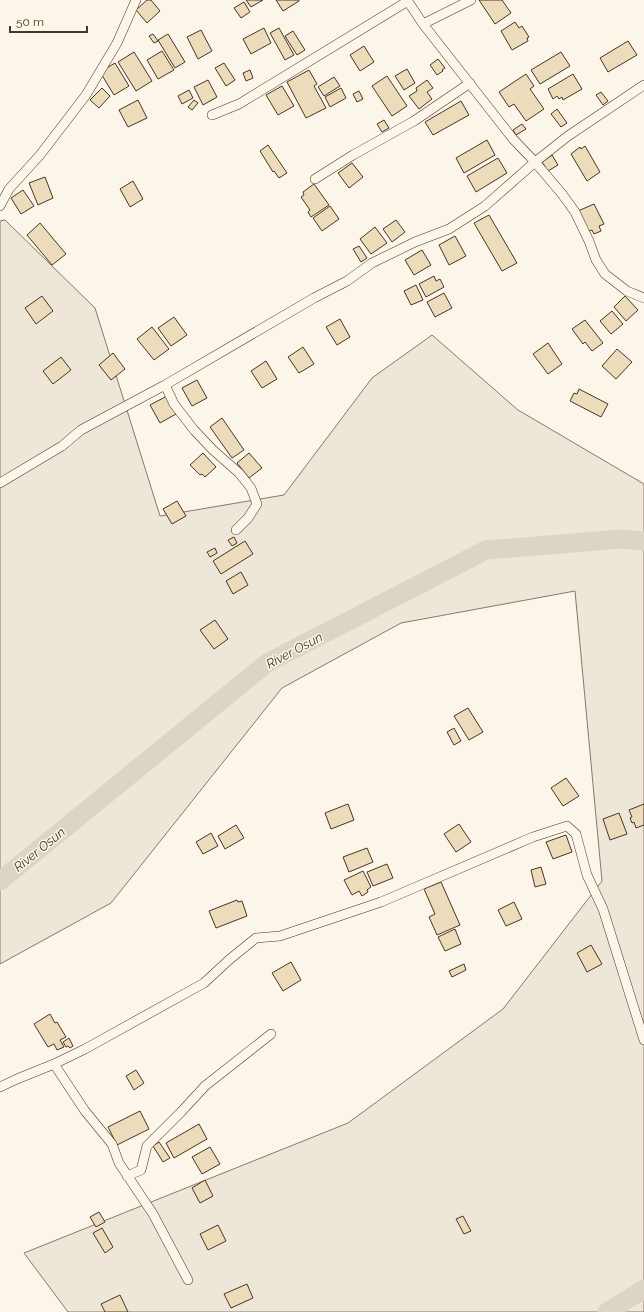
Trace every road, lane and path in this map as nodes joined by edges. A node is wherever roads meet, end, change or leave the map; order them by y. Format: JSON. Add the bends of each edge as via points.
{"nodes":[{"id":1,"x":136,"y":0,"type":"edge"},
{"id":2,"x":471,"y":0,"type":"edge"},
{"id":3,"x":407,"y":1,"type":"edge"},
{"id":4,"x":423,"y":24,"type":"junction"},
{"id":5,"x":470,"y":83,"type":"junction"},
{"id":6,"x":644,"y":85,"type":"edge"},
{"id":7,"x":212,"y":115,"type":"dead end"},
{"id":8,"x":535,"y":162,"type":"junction"},
{"id":9,"x":314,"y":179,"type":"dead end"},
{"id":10,"x":0,"y":206,"type":"edge"},
{"id":11,"x":644,"y":298,"type":"edge"},
{"id":12,"x":165,"y":385,"type":"junction"},
{"id":13,"x":0,"y":482,"type":"edge"},
{"id":14,"x":236,"y":530,"type":"dead end"},
{"id":15,"x":271,"y":1034,"type":"dead end"},
{"id":16,"x":644,"y":1040,"type":"edge"},
{"id":17,"x":54,"y":1064,"type":"junction"},
{"id":18,"x":0,"y":1087,"type":"edge"},
{"id":19,"x":127,"y":1176,"type":"junction"},
{"id":20,"x":188,"y":1280,"type":"dead end"}],
"edges":[{"from":1,"to":10,"type":"street","via":[[117,44],[86,95],[40,155],[9,189]]},
{"from":2,"to":4,"type":"street"},
{"from":3,"to":4,"type":"street"},
{"from":3,"to":7,"type":"street","via":[[238,104]]},
{"from":4,"to":5,"type":"street"},
{"from":5,"to":8,"type":"street","via":[[513,139]]},
{"from":5,"to":9,"type":"street","via":[[414,121]]},
{"from":6,"to":8,"type":"street","via":[[568,136]]},
{"from":8,"to":11,"type":"street","via":[[575,212],[596,260],[605,274],[627,291]]},
{"from":8,"to":12,"type":"street","via":[[485,206],[449,229],[372,263],[347,281]]},
{"from":12,"to":13,"type":"street","via":[[82,430],[62,446]]},
{"from":12,"to":14,"type":"street","via":[[174,404],[194,430],[251,488],[257,504]]},
{"from":15,"to":19,"type":"street","via":[[205,1086],[147,1146],[141,1170]]},
{"from":16,"to":17,"type":"street","via":[[603,909],[587,875],[576,834],[567,826],[533,837],[381,902],[280,936],[256,938],[204,983],[86,1049]]},
{"from":17,"to":18,"type":"street"},
{"from":17,"to":19,"type":"street","via":[[85,1111],[112,1144]]},
{"from":19,"to":20,"type":"street","via":[[153,1214]]}]}
